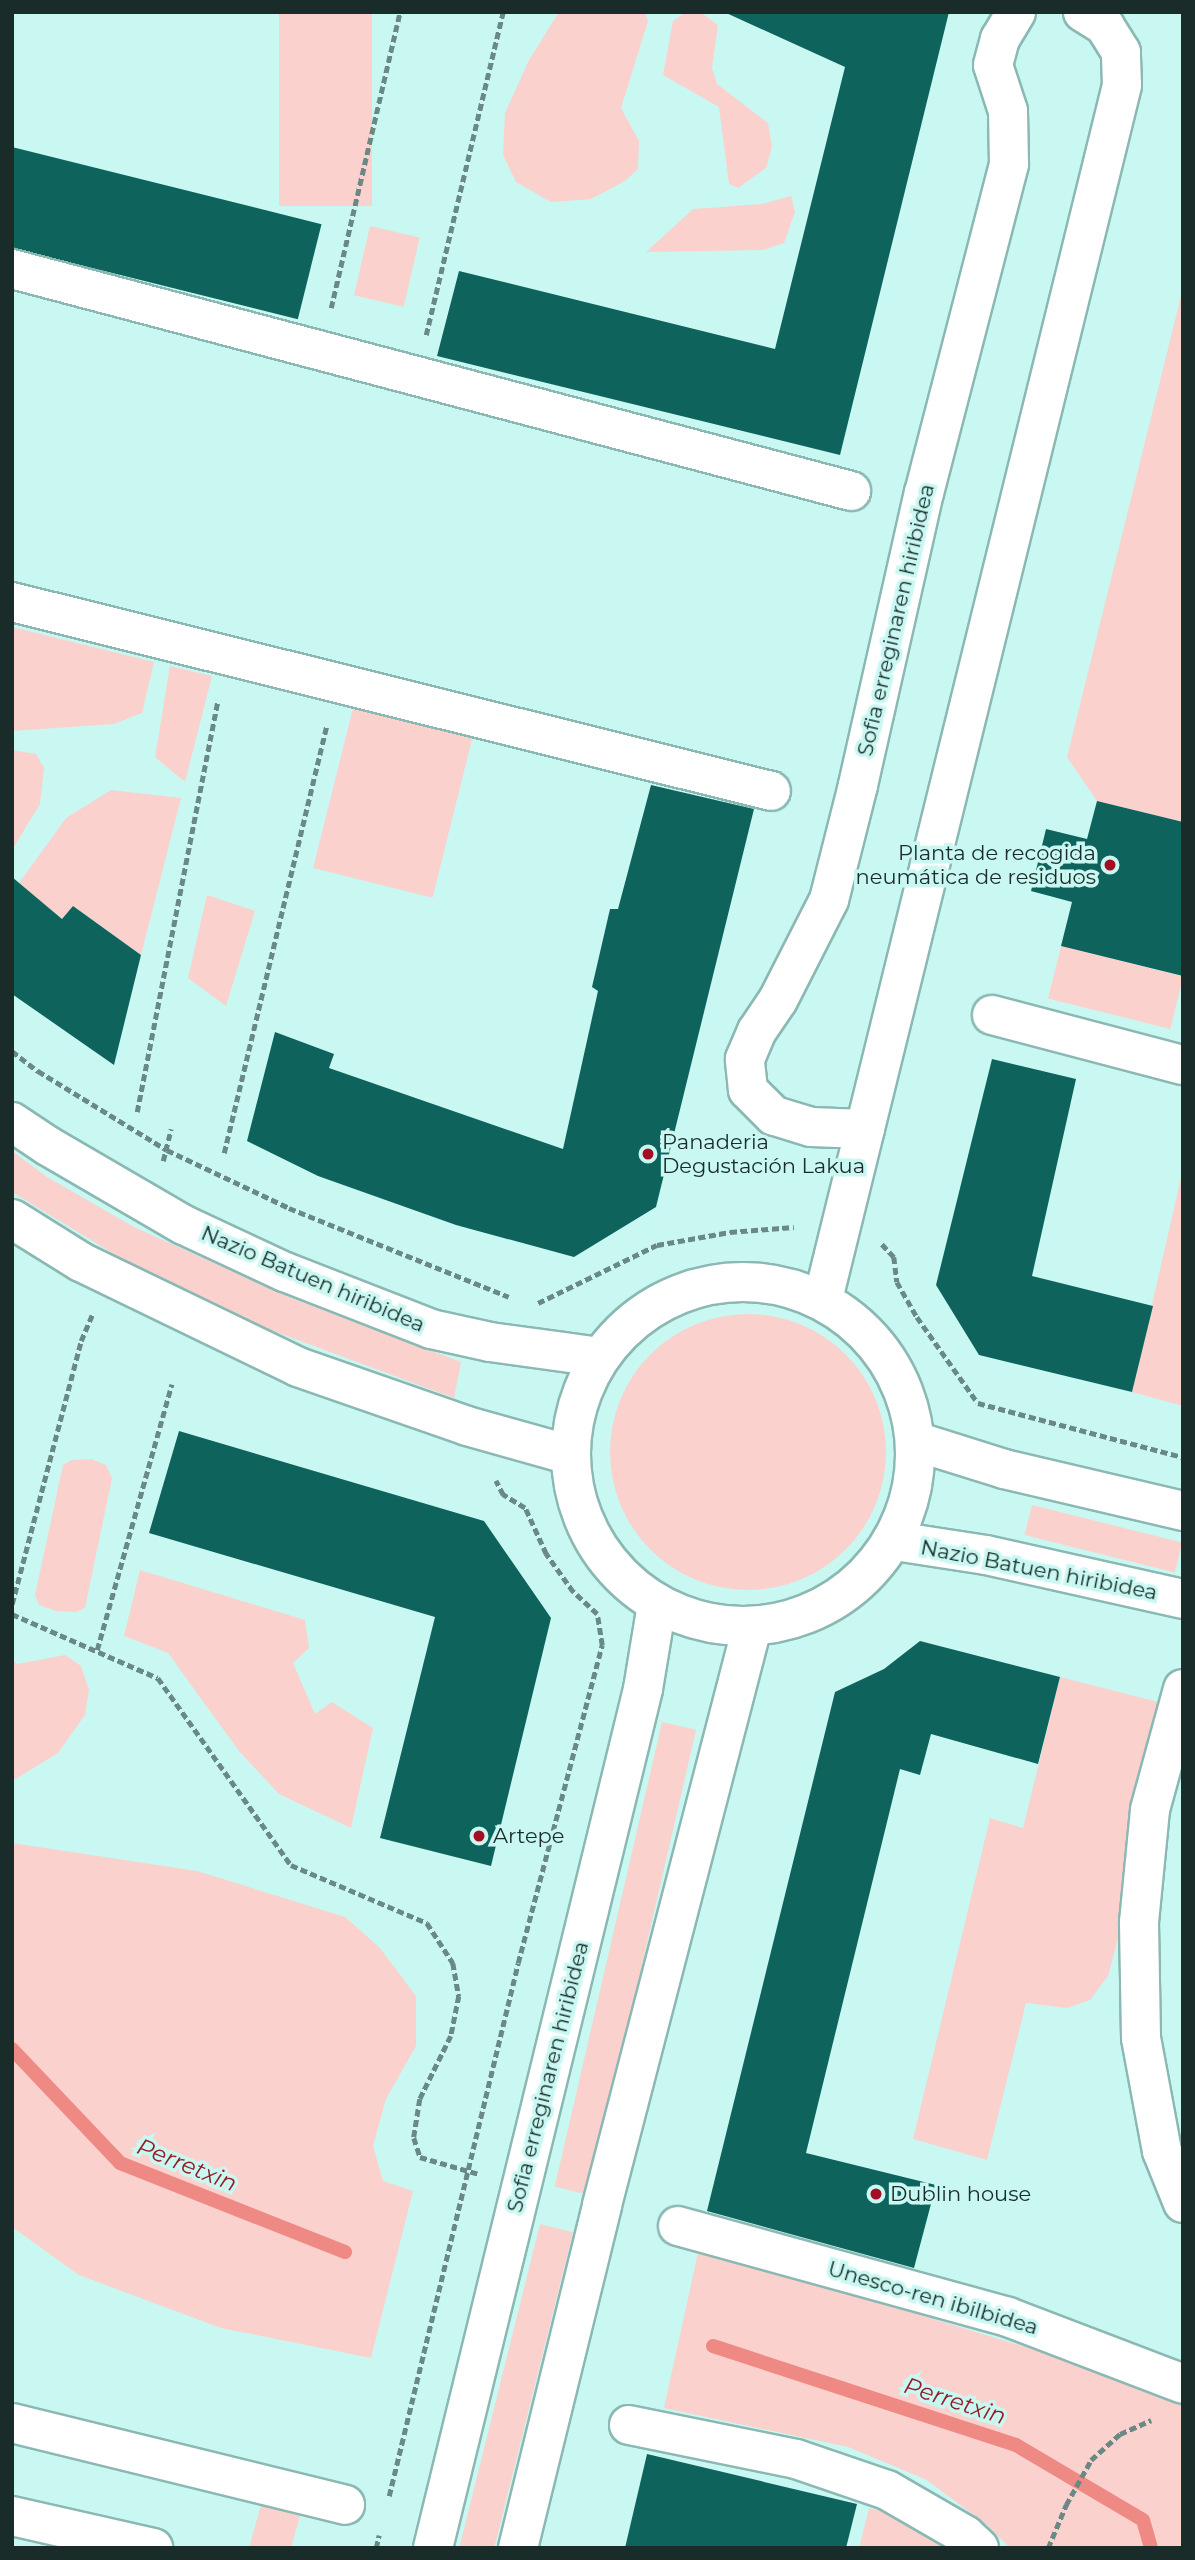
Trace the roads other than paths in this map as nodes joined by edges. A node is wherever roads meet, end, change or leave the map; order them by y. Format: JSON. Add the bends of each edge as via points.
{"nodes":[{"id":1,"x":1016,"y":12,"type":"edge"},
{"id":2,"x":1083,"y":12,"type":"edge"},
{"id":3,"x":12,"y":269,"type":"edge"},
{"id":4,"x":851,"y":491,"type":"dead end"},
{"id":5,"x":12,"y":602,"type":"edge"},
{"id":6,"x":771,"y":791,"type":"dead end"},
{"id":7,"x":992,"y":1015,"type":"dead end"},
{"id":8,"x":1183,"y":1065,"type":"edge"},
{"id":9,"x":12,"y":1122,"type":"edge"},
{"id":10,"x":866,"y":1129,"type":"junction"},
{"id":11,"x":12,"y":1219,"type":"edge"},
{"id":12,"x":823,"y":1299,"type":"junction"},
{"id":13,"x":600,"y":1357,"type":"junction"},
{"id":14,"x":918,"y":1442,"type":"junction"},
{"id":15,"x":570,"y":1455,"type":"junction"},
{"id":16,"x":1183,"y":1511,"type":"edge"},
{"id":17,"x":895,"y":1541,"type":"junction"},
{"id":18,"x":1183,"y":1599,"type":"edge"},
{"id":19,"x":657,"y":1604,"type":"junction"},
{"id":20,"x":752,"y":1627,"type":"junction"},
{"id":21,"x":1183,"y":1689,"type":"edge"},
{"id":22,"x":1183,"y":2203,"type":"edge"},
{"id":23,"x":678,"y":2226,"type":"dead end"},
{"id":24,"x":1183,"y":2384,"type":"edge"},
{"id":25,"x":12,"y":2423,"type":"edge"},
{"id":26,"x":629,"y":2425,"type":"dead end"},
{"id":27,"x":345,"y":2505,"type":"dead end"},
{"id":28,"x":12,"y":2516,"type":"edge"},
{"id":29,"x":153,"y":2548,"type":"edge"},
{"id":30,"x":433,"y":2548,"type":"edge"},
{"id":31,"x":518,"y":2548,"type":"edge"},
{"id":32,"x":979,"y":2548,"type":"edge"}],
"edges":[{"from":1,"to":10,"type":"street","name":"Sofia erreginaren hiribidea","via":[[1000,39],[993,65],[1008,111],[1009,164],[924,493],[829,900],[745,1059],[748,1090],[774,1116],[811,1127]]},
{"from":2,"to":10,"type":"street","via":[[1105,26],[1121,52],[1122,85]]},
{"from":3,"to":4,"type":"street"},
{"from":5,"to":6,"type":"street"},
{"from":7,"to":8,"type":"street"},
{"from":9,"to":13,"type":"street","name":"Nazio Batuen hiribidea","via":[[184,1224],[285,1272],[431,1329]]},
{"from":10,"to":12,"type":"street"},
{"from":11,"to":15,"type":"street","via":[[81,1262],[298,1367]]},
{"from":12,"to":13,"type":"street","via":[[775,1283],[725,1281],[676,1294],[633,1320]]},
{"from":12,"to":14,"type":"street","via":[[871,1334],[904,1384]]},
{"from":13,"to":15,"type":"street","via":[[583,1387]]},
{"from":14,"to":16,"type":"street","via":[[1004,1469]]},
{"from":14,"to":17,"type":"street"},
{"from":15,"to":19,"type":"street","via":[[581,1514],[611,1566]]},
{"from":17,"to":18,"type":"street","name":"Nazio Batuen hiribidea","via":[[986,1555]]},
{"from":17,"to":20,"type":"street","via":[[868,1576],[834,1602],[795,1620]]},
{"from":19,"to":20,"type":"street","via":[[703,1622]]},
{"from":19,"to":30,"type":"street","name":"Sofia erreginaren hiribidea","via":[[640,1703]]},
{"from":20,"to":31,"type":"street"},
{"from":21,"to":22,"type":"street","via":[[1150,1810],[1139,1923],[1141,2038],[1161,2151]]},
{"from":23,"to":24,"type":"street","name":"Unesco-ren ibilbidea","via":[[1008,2317]]},
{"from":25,"to":27,"type":"street"},
{"from":26,"to":32,"type":"street","via":[[796,2459],[887,2490],[965,2535]]},
{"from":28,"to":29,"type":"street"}]}
